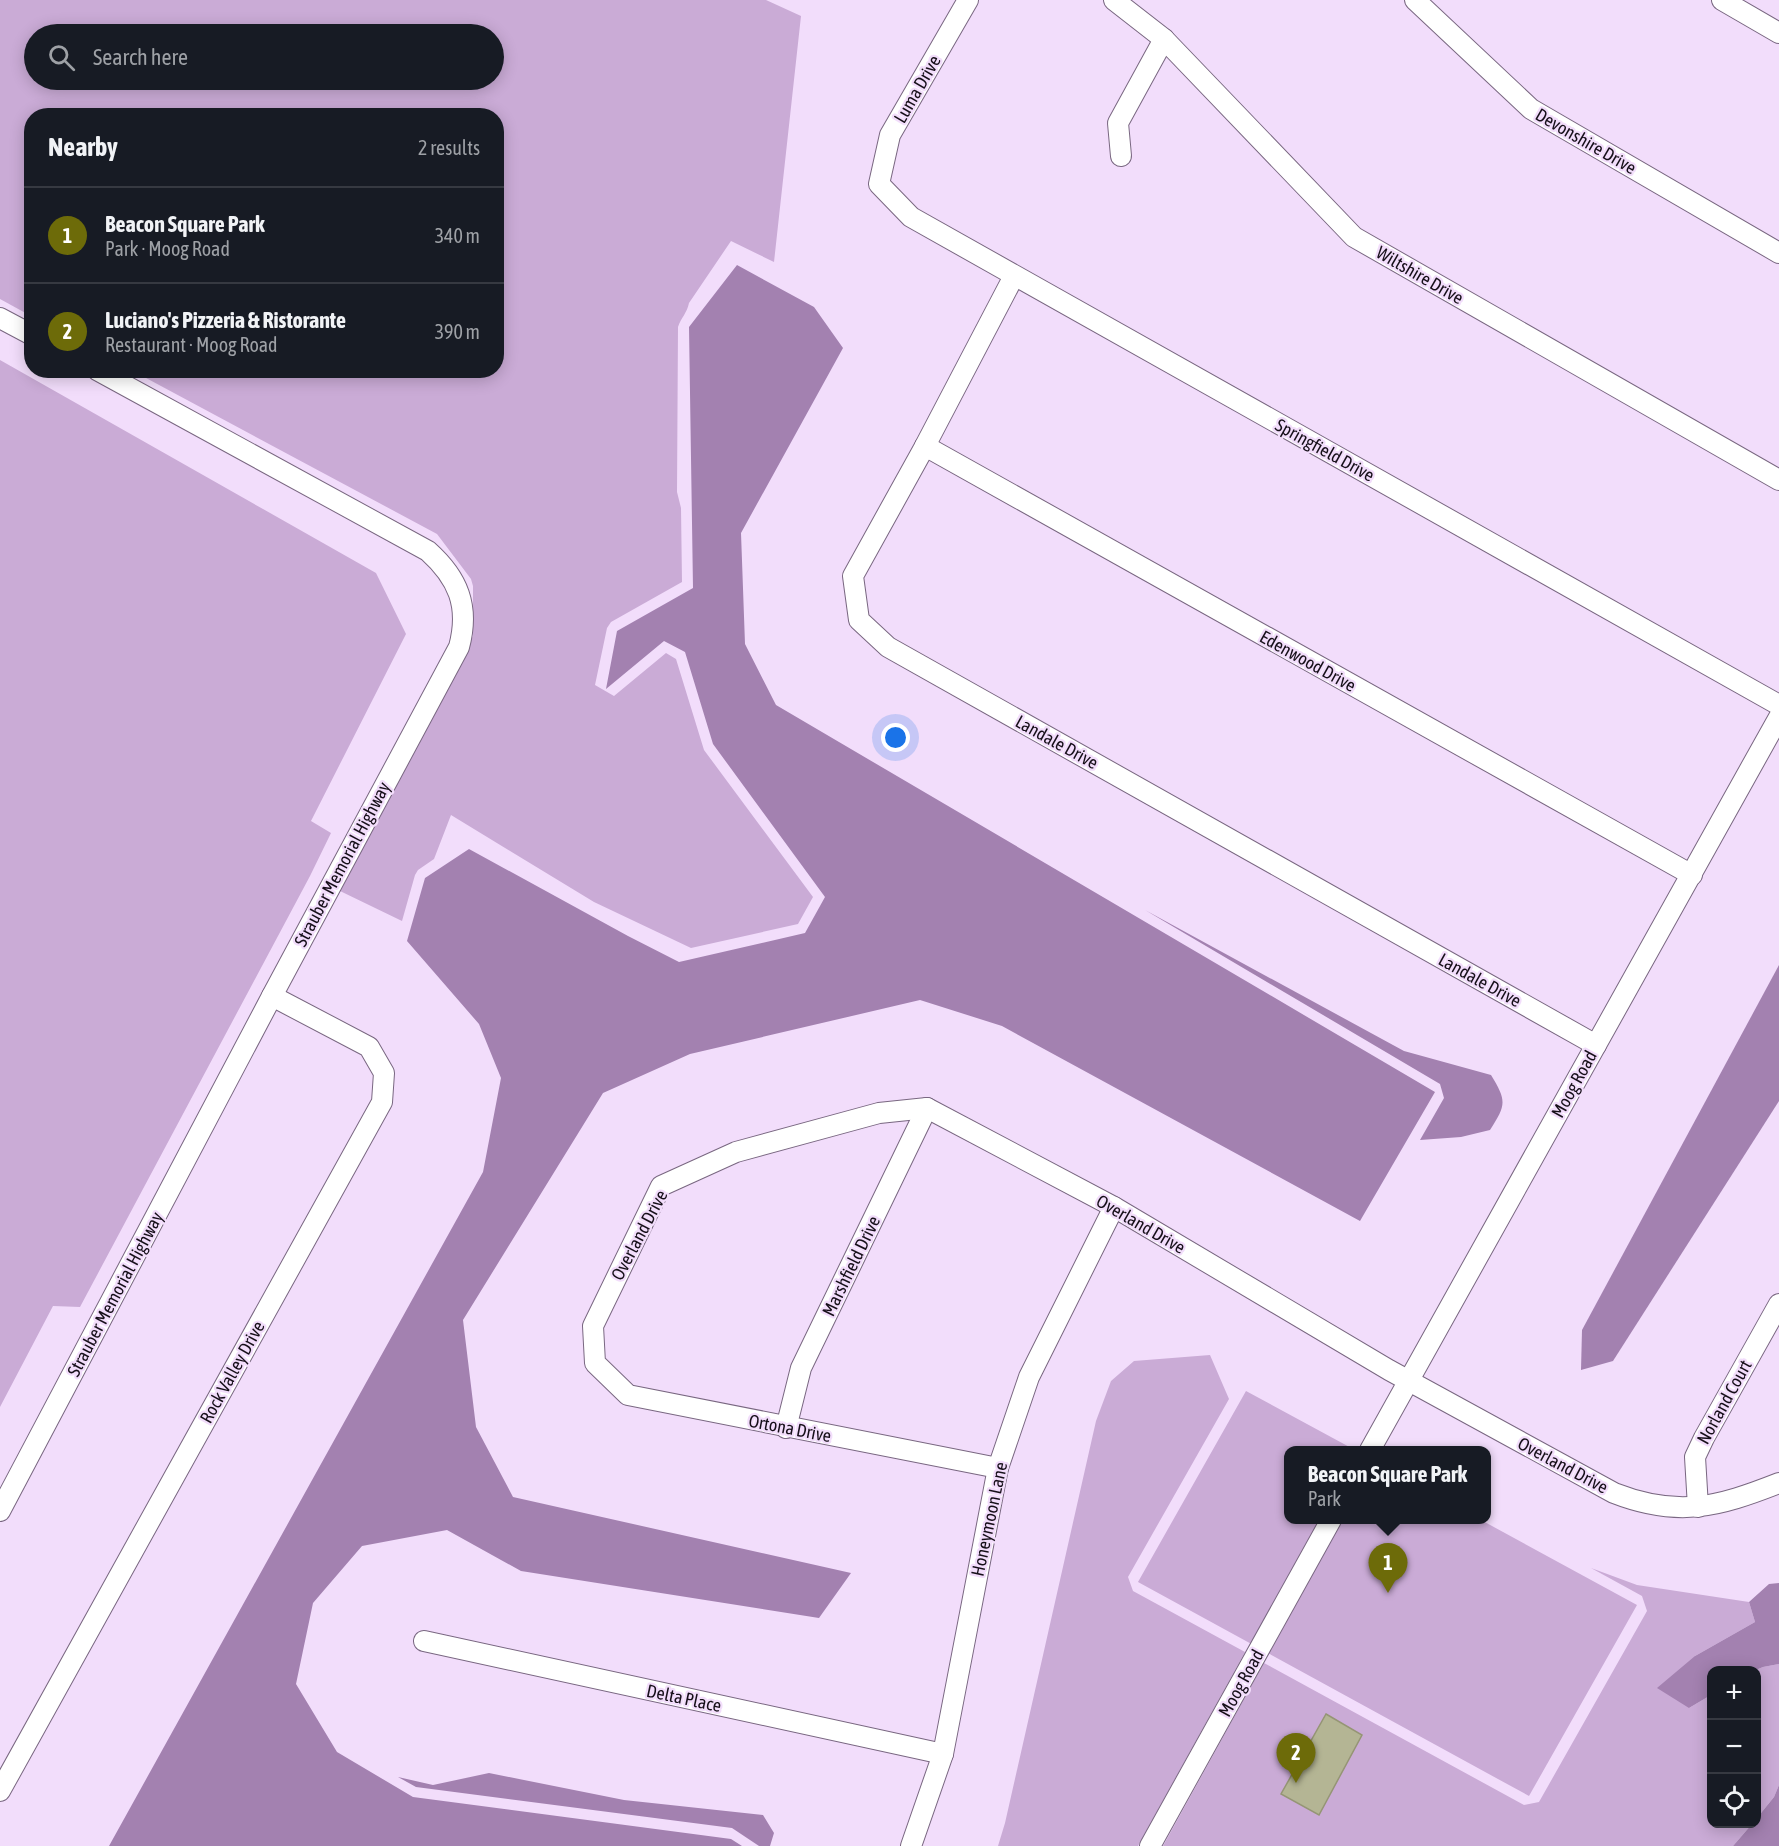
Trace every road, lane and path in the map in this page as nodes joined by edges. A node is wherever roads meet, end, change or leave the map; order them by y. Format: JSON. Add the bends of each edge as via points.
{"nodes":[{"id":1,"x":968,"y":0,"type":"edge"},
{"id":2,"x":1113,"y":0,"type":"edge"},
{"id":3,"x":1415,"y":0,"type":"edge"},
{"id":4,"x":1722,"y":0,"type":"edge"},
{"id":5,"x":1779,"y":33,"type":"edge"},
{"id":6,"x":1164,"y":39,"type":"junction"},
{"id":7,"x":1121,"y":156,"type":"dead end"},
{"id":8,"x":879,"y":184,"type":"joint"},
{"id":9,"x":1779,"y":254,"type":"edge"},
{"id":10,"x":1014,"y":276,"type":"junction"},
{"id":11,"x":0,"y":318,"type":"edge"},
{"id":12,"x":24,"y":331,"type":"edge"},
{"id":13,"x":112,"y":378,"type":"edge"},
{"id":14,"x":925,"y":446,"type":"junction"},
{"id":15,"x":1779,"y":480,"type":"edge"},
{"id":16,"x":1779,"y":705,"type":"edge"},
{"id":17,"x":1779,"y":717,"type":"edge"},
{"id":18,"x":1692,"y":875,"type":"junction"},
{"id":19,"x":272,"y":996,"type":"junction"},
{"id":20,"x":1596,"y":1045,"type":"junction"},
{"id":21,"x":927,"y":1108,"type":"junction"},
{"id":22,"x":1114,"y":1207,"type":"junction"},
{"id":23,"x":1779,"y":1304,"type":"edge"},
{"id":24,"x":595,"y":1362,"type":"joint"},
{"id":25,"x":1409,"y":1381,"type":"junction"},
{"id":26,"x":786,"y":1428,"type":"junction"},
{"id":27,"x":1372,"y":1446,"type":"edge"},
{"id":28,"x":998,"y":1468,"type":"junction"},
{"id":29,"x":1779,"y":1483,"type":"edge"},
{"id":30,"x":1698,"y":1507,"type":"junction"},
{"id":31,"x":0,"y":1512,"type":"edge"},
{"id":32,"x":1329,"y":1524,"type":"edge"},
{"id":33,"x":424,"y":1641,"type":"dead end"},
{"id":34,"x":943,"y":1754,"type":"junction"},
{"id":35,"x":0,"y":1791,"type":"edge"},
{"id":36,"x":911,"y":1846,"type":"edge"},
{"id":37,"x":1150,"y":1846,"type":"edge"}],
"edges":[{"from":1,"to":8,"type":"street","name":"Luma Drive","via":[[890,135]]},
{"from":2,"to":6,"type":"street","name":"Wiltshire Drive"},
{"from":3,"to":9,"type":"street","name":"Devonshire Drive","via":[[1531,109]]},
{"from":4,"to":5,"type":"street"},
{"from":6,"to":7,"type":"street","via":[[1118,123]]},
{"from":6,"to":15,"type":"street","name":"Wiltshire Drive","via":[[1354,237]]},
{"from":8,"to":10,"type":"street","name":"Springfield Drive","via":[[911,217]]},
{"from":10,"to":14,"type":"street","name":"Landale Drive"},
{"from":10,"to":16,"type":"street","name":"Springfield Drive"},
{"from":11,"to":12,"type":"street"},
{"from":13,"to":19,"type":"street","name":"Strauber Memorial Highway","via":[[428,551],[444,565],[463,605],[464,630],[459,647]]},
{"from":14,"to":18,"type":"street","name":"Edenwood Drive"},
{"from":14,"to":20,"type":"street","name":"Landale Drive","via":[[853,576],[859,620],[888,647]]},
{"from":17,"to":18,"type":"street","name":"Moog Road"},
{"from":18,"to":20,"type":"street","name":"Moog Road"},
{"from":19,"to":31,"type":"street","name":"Strauber Memorial Highway"},
{"from":19,"to":35,"type":"street","name":"Rock Valley Drive","via":[[369,1047],[384,1073],[382,1102]]},
{"from":20,"to":25,"type":"street","name":"Moog Road"},
{"from":21,"to":22,"type":"street","name":"Overland Drive"},
{"from":21,"to":24,"type":"street","name":"Overland Drive","via":[[879,1113],[736,1152],[661,1186],[593,1326]]},
{"from":21,"to":26,"type":"street","name":"Marshfield Drive","via":[[801,1368]]},
{"from":22,"to":25,"type":"street","name":"Overland Drive"},
{"from":22,"to":28,"type":"street","name":"Honeymoon Lane","via":[[1029,1377]]},
{"from":23,"to":30,"type":"street","name":"Norland Court","via":[[1695,1457]]},
{"from":24,"to":26,"type":"street","name":"Ortona Drive","via":[[628,1395]]},
{"from":25,"to":27,"type":"street","name":"Moog Road"},
{"from":25,"to":30,"type":"street","name":"Overland Drive","via":[[1614,1493],[1658,1506]]},
{"from":26,"to":28,"type":"street","name":"Ortona Drive"},
{"from":28,"to":34,"type":"street","name":"Honeymoon Lane"},
{"from":29,"to":30,"type":"street","name":"Overland Drive","via":[[1724,1503]]},
{"from":32,"to":37,"type":"street","name":"Moog Road"},
{"from":33,"to":34,"type":"street","name":"Delta Place"},
{"from":34,"to":36,"type":"street","name":"Honeymoon Lane"}]}
